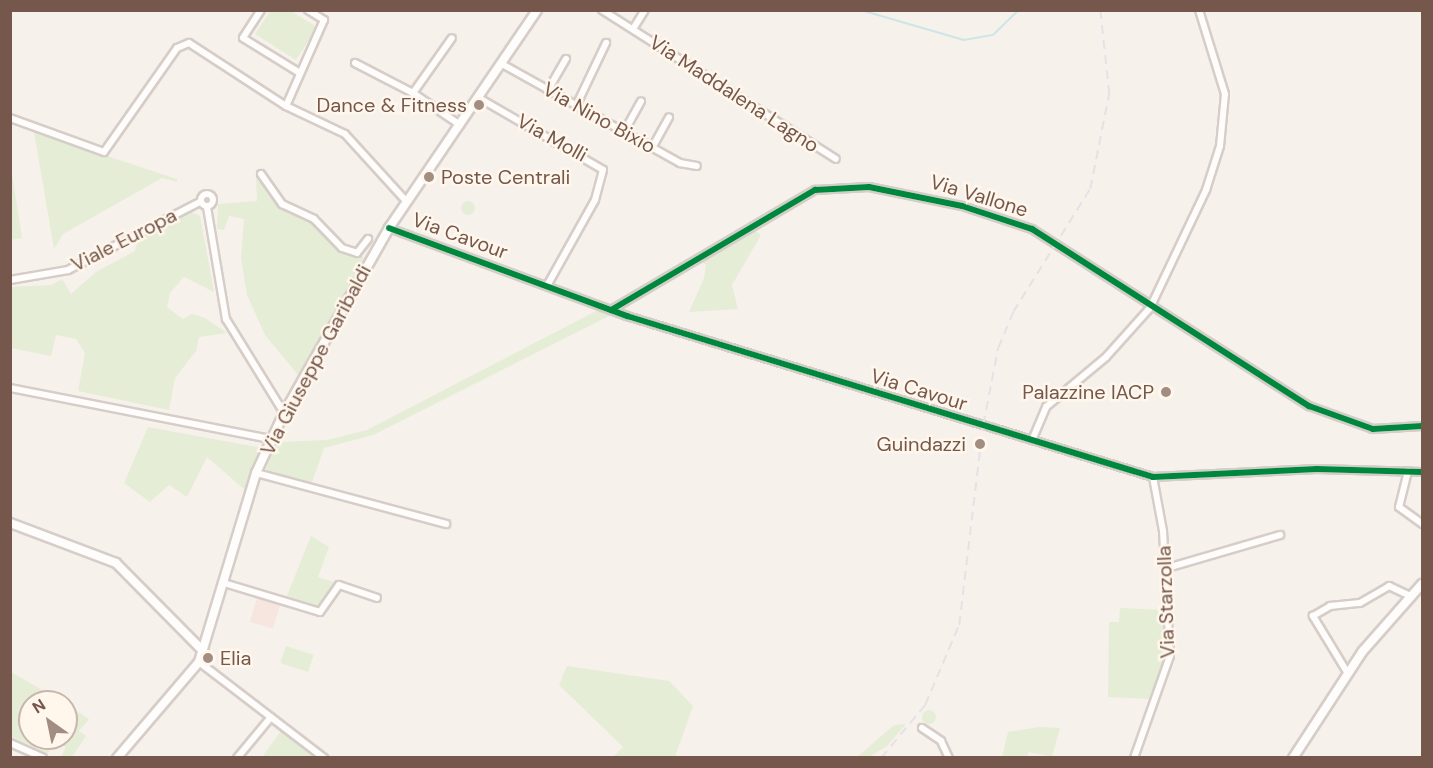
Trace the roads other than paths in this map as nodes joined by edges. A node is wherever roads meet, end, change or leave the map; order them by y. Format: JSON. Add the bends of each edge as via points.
{"nodes":[{"id":1,"x":261,"y":10,"type":"edge"},
{"id":2,"x":308,"y":10,"type":"edge"},
{"id":3,"x":537,"y":10,"type":"edge"},
{"id":4,"x":602,"y":10,"type":"edge"},
{"id":5,"x":645,"y":10,"type":"edge"},
{"id":6,"x":1199,"y":10,"type":"edge"},
{"id":7,"x":633,"y":28,"type":"junction"},
{"id":8,"x":452,"y":38,"type":"dead end"},
{"id":9,"x":606,"y":43,"type":"dead end"},
{"id":10,"x":566,"y":60,"type":"dead end"},
{"id":11,"x":355,"y":63,"type":"dead end"},
{"id":12,"x":502,"y":64,"type":"junction"},
{"id":13,"x":300,"y":73,"type":"junction"},
{"id":14,"x":548,"y":90,"type":"junction"},
{"id":15,"x":413,"y":93,"type":"junction"},
{"id":16,"x":479,"y":99,"type":"junction"},
{"id":17,"x":641,"y":101,"type":"dead end"},
{"id":18,"x":286,"y":106,"type":"junction"},
{"id":19,"x":576,"y":106,"type":"junction"},
{"id":20,"x":669,"y":117,"type":"dead end"},
{"id":21,"x":10,"y":118,"type":"edge"},
{"id":22,"x":460,"y":125,"type":"junction"},
{"id":23,"x":624,"y":132,"type":"junction"},
{"id":24,"x":652,"y":148,"type":"junction"},
{"id":25,"x":836,"y":159,"type":"dead end"},
{"id":26,"x":697,"y":166,"type":"dead end"},
{"id":27,"x":261,"y":174,"type":"dead end"},
{"id":28,"x":406,"y":201,"type":"junction"},
{"id":29,"x":200,"y":202,"type":"junction"},
{"id":30,"x":207,"y":207,"type":"junction"},
{"id":31,"x":389,"y":228,"type":"junction"},
{"id":32,"x":368,"y":239,"type":"dead end"},
{"id":33,"x":10,"y":280,"type":"edge"},
{"id":34,"x":548,"y":286,"type":"junction"},
{"id":35,"x":1150,"y":308,"type":"junction"},
{"id":36,"x":611,"y":310,"type":"junction"},
{"id":37,"x":10,"y":388,"type":"edge"},
{"id":38,"x":284,"y":413,"type":"junction"},
{"id":39,"x":1422,"y":426,"type":"edge"},
{"id":40,"x":1033,"y":438,"type":"junction"},
{"id":41,"x":271,"y":439,"type":"junction"},
{"id":42,"x":1408,"y":471,"type":"junction"},
{"id":43,"x":1422,"y":472,"type":"edge"},
{"id":44,"x":256,"y":473,"type":"junction"},
{"id":45,"x":1153,"y":477,"type":"junction"},
{"id":46,"x":10,"y":523,"type":"edge"},
{"id":47,"x":446,"y":524,"type":"dead end"},
{"id":48,"x":1422,"y":524,"type":"edge"},
{"id":49,"x":1280,"y":535,"type":"dead end"},
{"id":50,"x":1167,"y":568,"type":"junction"},
{"id":51,"x":224,"y":583,"type":"junction"},
{"id":52,"x":1422,"y":584,"type":"edge"},
{"id":53,"x":1410,"y":596,"type":"junction"},
{"id":54,"x":377,"y":598,"type":"dead end"},
{"id":55,"x":204,"y":652,"type":"junction"},
{"id":56,"x":199,"y":662,"type":"junction"},
{"id":57,"x":1347,"y":672,"type":"junction"},
{"id":58,"x":272,"y":717,"type":"junction"},
{"id":59,"x":922,"y":728,"type":"dead end"},
{"id":60,"x":10,"y":743,"type":"edge"},
{"id":61,"x":43,"y":758,"type":"edge"},
{"id":62,"x":117,"y":758,"type":"edge"},
{"id":63,"x":237,"y":758,"type":"edge"},
{"id":64,"x":324,"y":758,"type":"edge"},
{"id":65,"x":949,"y":758,"type":"edge"},
{"id":66,"x":1134,"y":758,"type":"edge"},
{"id":67,"x":1293,"y":758,"type":"edge"}],
"edges":[{"from":1,"to":13,"type":"street","via":[[243,38]]},
{"from":2,"to":13,"type":"street","via":[[324,20]]},
{"from":3,"to":12,"type":"main road","name":"Via Giuseppe Garibaldi"},
{"from":4,"to":7,"type":"street","name":"Via Maddalena Lagno"},
{"from":5,"to":7,"type":"street"},
{"from":6,"to":35,"type":"street","via":[[1224,90],[1220,146],[1194,219]]},
{"from":7,"to":25,"type":"street","name":"Via Maddalena Lagno"},
{"from":8,"to":15,"type":"street"},
{"from":9,"to":19,"type":"street"},
{"from":10,"to":14,"type":"street"},
{"from":11,"to":15,"type":"street"},
{"from":12,"to":14,"type":"street","name":"Via Nino Bixio"},
{"from":12,"to":16,"type":"main road","name":"Via Giuseppe Garibaldi"},
{"from":13,"to":18,"type":"street"},
{"from":14,"to":19,"type":"street","name":"Via Nino Bixio"},
{"from":15,"to":22,"type":"street"},
{"from":16,"to":22,"type":"main road","name":"Via Giuseppe Garibaldi"},
{"from":16,"to":34,"type":"street","name":"Via Molli","via":[[603,170],[595,200]]},
{"from":17,"to":23,"type":"street"},
{"from":18,"to":21,"type":"street","via":[[184,43],[104,152]]},
{"from":18,"to":28,"type":"street","via":[[345,134]]},
{"from":19,"to":23,"type":"street","name":"Via Nino Bixio"},
{"from":20,"to":24,"type":"street"},
{"from":22,"to":28,"type":"main road","name":"Via Giuseppe Garibaldi"},
{"from":23,"to":24,"type":"street","name":"Via Nino Bixio"},
{"from":24,"to":26,"type":"street","name":"Via Nino Bixio"},
{"from":27,"to":32,"type":"street","via":[[282,204],[314,219],[342,248],[357,253]]},
{"from":28,"to":31,"type":"main road","name":"Via Giuseppe Garibaldi"},
{"from":29,"to":30,"type":"street"},
{"from":29,"to":30,"type":"street","via":[[210,195],[212,203]]},
{"from":29,"to":33,"type":"street","name":"Viale Europa","via":[[68,270]]},
{"from":30,"to":38,"type":"street","via":[[226,319]]},
{"from":31,"to":34,"type":"street","name":"Via Cavour"},
{"from":31,"to":38,"type":"main road","name":"Via Giuseppe Garibaldi"},
{"from":34,"to":36,"type":"street","name":"Via Cavour"},
{"from":35,"to":36,"type":"street","name":"Via Vallone","via":[[1019,223],[911,193],[847,184],[815,190],[785,206]]},
{"from":35,"to":39,"type":"street","name":"Via Vallone","via":[[1309,406],[1372,429]]},
{"from":35,"to":40,"type":"street","via":[[1106,357],[1046,406]]},
{"from":36,"to":40,"type":"street","name":"Via Cavour","via":[[938,414]]},
{"from":37,"to":41,"type":"street"},
{"from":38,"to":41,"type":"main road","name":"Via Giuseppe Garibaldi"},
{"from":40,"to":45,"type":"street","name":"Via Cavour"},
{"from":41,"to":44,"type":"main road","name":"Via Giuseppe Garibaldi"},
{"from":42,"to":43,"type":"street","name":"Via Cavour"},
{"from":42,"to":45,"type":"street","name":"Via Cavour","via":[[1317,468]]},
{"from":42,"to":48,"type":"street","via":[[1400,507]]},
{"from":44,"to":47,"type":"street"},
{"from":44,"to":51,"type":"main road","name":"Via Giuseppe Garibaldi"},
{"from":45,"to":50,"type":"street","name":"Via Starzolla"},
{"from":46,"to":55,"type":"main road","via":[[116,563]]},
{"from":49,"to":50,"type":"street"},
{"from":50,"to":66,"type":"street","name":"Via Starzolla","via":[[1168,665]]},
{"from":51,"to":54,"type":"street","via":[[320,612],[339,585]]},
{"from":51,"to":55,"type":"main road","name":"Via Giuseppe Garibaldi"},
{"from":52,"to":53,"type":"main road"},
{"from":53,"to":57,"type":"main road"},
{"from":53,"to":57,"type":"street","via":[[1389,586],[1360,603],[1330,606],[1313,616]]},
{"from":55,"to":56,"type":"main road","name":"Via Giuseppe Garibaldi"},
{"from":56,"to":58,"type":"street"},
{"from":56,"to":62,"type":"main road","name":"Via Giuseppe Garibaldi"},
{"from":57,"to":67,"type":"main road"},
{"from":58,"to":63,"type":"street"},
{"from":58,"to":64,"type":"street"},
{"from":59,"to":65,"type":"street","via":[[940,741]]},
{"from":60,"to":61,"type":"street"}]}
